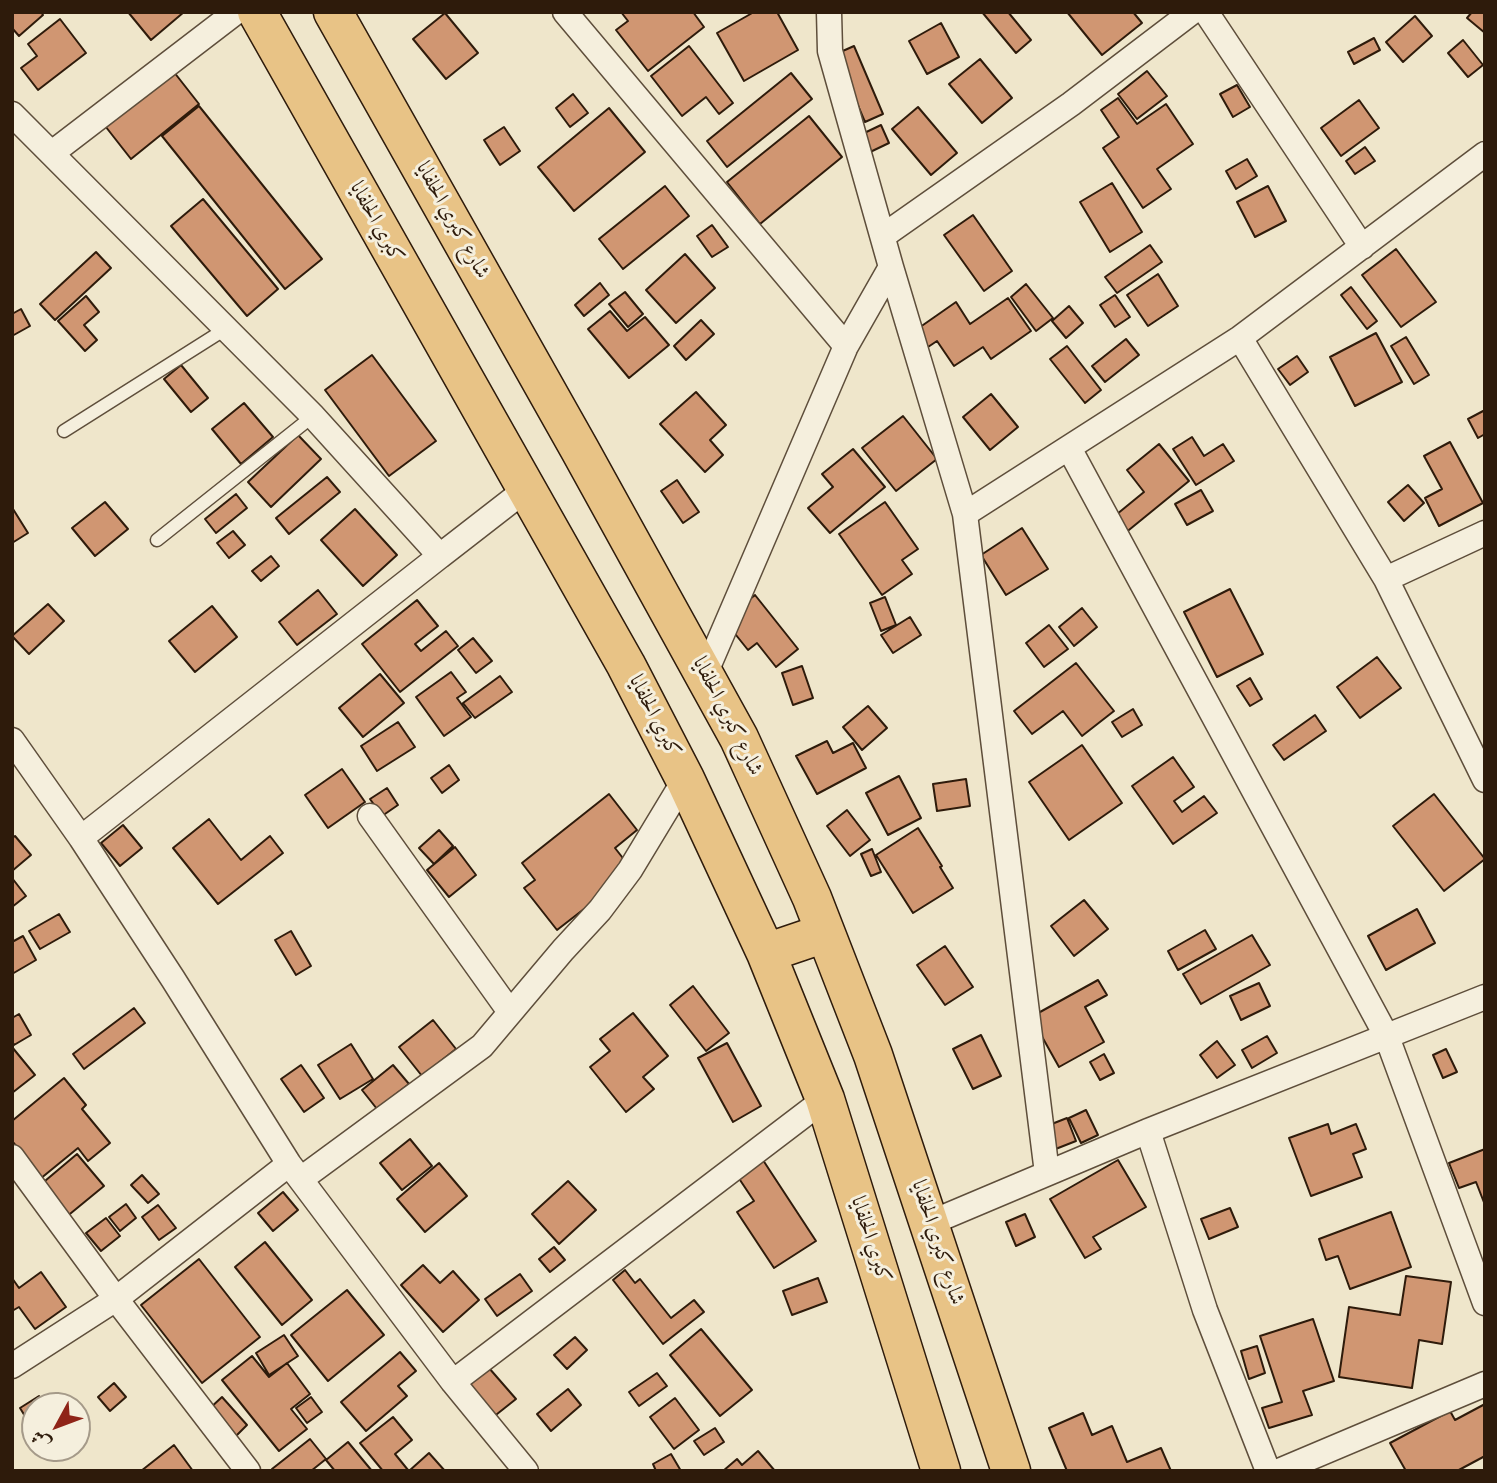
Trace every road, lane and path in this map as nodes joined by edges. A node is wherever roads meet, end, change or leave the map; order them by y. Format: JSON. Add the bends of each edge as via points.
{"nodes":[{"id":1,"x":236,"y":12,"type":"edge"},
{"id":2,"x":257,"y":12,"type":"edge"},
{"id":3,"x":333,"y":12,"type":"edge"},
{"id":4,"x":565,"y":12,"type":"edge"},
{"id":5,"x":829,"y":12,"type":"edge"},
{"id":6,"x":1192,"y":12,"type":"edge"},
{"id":7,"x":1206,"y":12,"type":"edge"},
{"id":8,"x":12,"y":114,"type":"edge"},
{"id":9,"x":52,"y":153,"type":"junction"},
{"id":10,"x":1485,"y":154,"type":"edge"},
{"id":11,"x":883,"y":236,"type":"junction"},
{"id":12,"x":1362,"y":247,"type":"junction"},
{"id":13,"x":891,"y":267,"type":"junction"},
{"id":14,"x":227,"y":328,"type":"junction"},
{"id":15,"x":1240,"y":338,"type":"junction"},
{"id":16,"x":846,"y":346,"type":"junction"},
{"id":17,"x":313,"y":416,"type":"junction"},
{"id":18,"x":64,"y":431,"type":"dead end"},
{"id":19,"x":1069,"y":449,"type":"junction"},
{"id":20,"x":525,"y":490,"type":"junction"},
{"id":21,"x":965,"y":514,"type":"junction"},
{"id":22,"x":1485,"y":533,"type":"edge"},
{"id":23,"x":157,"y":540,"type":"dead end"},
{"id":24,"x":440,"y":556,"type":"junction"},
{"id":25,"x":1386,"y":579,"type":"junction"},
{"id":26,"x":705,"y":674,"type":"junction"},
{"id":27,"x":12,"y":740,"type":"edge"},
{"id":28,"x":685,"y":779,"type":"junction"},
{"id":29,"x":1485,"y":780,"type":"edge"},
{"id":30,"x":370,"y":816,"type":"dead end"},
{"id":31,"x":81,"y":838,"type":"junction"},
{"id":32,"x":825,"y":933,"type":"junction"},
{"id":33,"x":766,"y":953,"type":"junction"},
{"id":34,"x":1485,"y":997,"type":"edge"},
{"id":35,"x":510,"y":1012,"type":"junction"},
{"id":36,"x":1387,"y":1037,"type":"junction"},
{"id":37,"x":873,"y":1055,"type":"junction"},
{"id":38,"x":819,"y":1086,"type":"junction"},
{"id":39,"x":1148,"y":1131,"type":"junction"},
{"id":40,"x":12,"y":1157,"type":"edge"},
{"id":41,"x":295,"y":1172,"type":"junction"},
{"id":42,"x":1047,"y":1173,"type":"junction"},
{"id":43,"x":930,"y":1223,"type":"junction"},
{"id":44,"x":116,"y":1299,"type":"junction"},
{"id":45,"x":1485,"y":1303,"type":"edge"},
{"id":46,"x":12,"y":1366,"type":"edge"},
{"id":47,"x":453,"y":1382,"type":"junction"},
{"id":48,"x":1485,"y":1384,"type":"edge"},
{"id":49,"x":248,"y":1471,"type":"edge"},
{"id":50,"x":526,"y":1471,"type":"edge"},
{"id":51,"x":941,"y":1471,"type":"edge"},
{"id":52,"x":1011,"y":1471,"type":"edge"},
{"id":53,"x":1268,"y":1471,"type":"edge"},
{"id":54,"x":1279,"y":1471,"type":"edge"}],
"edges":[{"from":1,"to":9,"type":"street"},
{"from":2,"to":20,"type":"main road","name":"كبري الحلفايا"},
{"from":3,"to":26,"type":"main road","name":"شارع كبري الحلفايا"},
{"from":4,"to":16,"type":"street"},
{"from":5,"to":11,"type":"street","via":[[831,51]]},
{"from":6,"to":11,"type":"street"},
{"from":7,"to":12,"type":"street"},
{"from":8,"to":9,"type":"street"},
{"from":9,"to":14,"type":"street"},
{"from":10,"to":12,"type":"street"},
{"from":11,"to":13,"type":"street"},
{"from":12,"to":15,"type":"street"},
{"from":13,"to":16,"type":"street"},
{"from":13,"to":21,"type":"street"},
{"from":14,"to":17,"type":"street"},
{"from":14,"to":18,"type":"lane"},
{"from":15,"to":19,"type":"street"},
{"from":15,"to":25,"type":"street"},
{"from":16,"to":26,"type":"street"},
{"from":17,"to":23,"type":"lane"},
{"from":17,"to":24,"type":"street"},
{"from":19,"to":21,"type":"street"},
{"from":19,"to":36,"type":"street"},
{"from":20,"to":24,"type":"street"},
{"from":20,"to":28,"type":"main road","name":"كبري الحلفايا","via":[[626,665]]},
{"from":21,"to":42,"type":"street"},
{"from":22,"to":25,"type":"street"},
{"from":24,"to":31,"type":"street"},
{"from":25,"to":29,"type":"street"},
{"from":26,"to":32,"type":"main road","name":"شارع كبري الحلفايا","via":[[739,738]]},
{"from":27,"to":31,"type":"street"},
{"from":28,"to":33,"type":"main road","name":"كبري الحلفايا"},
{"from":28,"to":35,"type":"street","via":[[600,910]]},
{"from":30,"to":35,"type":"street"},
{"from":31,"to":41,"type":"street"},
{"from":32,"to":33,"type":"main road"},
{"from":32,"to":37,"type":"main road","name":"شارع كبري الحلفايا"},
{"from":33,"to":38,"type":"main road","name":"كبري الحلفايا"},
{"from":34,"to":36,"type":"street"},
{"from":35,"to":41,"type":"street","via":[[482,1046]]},
{"from":36,"to":39,"type":"street"},
{"from":36,"to":45,"type":"street"},
{"from":37,"to":38,"type":"main road"},
{"from":37,"to":43,"type":"main road","name":"شارع كبري الحلفايا"},
{"from":38,"to":47,"type":"street"},
{"from":38,"to":51,"type":"main road","name":"كبري الحلفايا"},
{"from":39,"to":42,"type":"street"},
{"from":39,"to":53,"type":"street","via":[[1205,1310]]},
{"from":40,"to":44,"type":"street"},
{"from":41,"to":44,"type":"street"},
{"from":41,"to":47,"type":"street"},
{"from":42,"to":43,"type":"street"},
{"from":43,"to":52,"type":"main road","name":"شارع كبري الحلفايا"},
{"from":44,"to":46,"type":"street"},
{"from":44,"to":49,"type":"street"},
{"from":47,"to":50,"type":"street"},
{"from":48,"to":54,"type":"street"}]}
